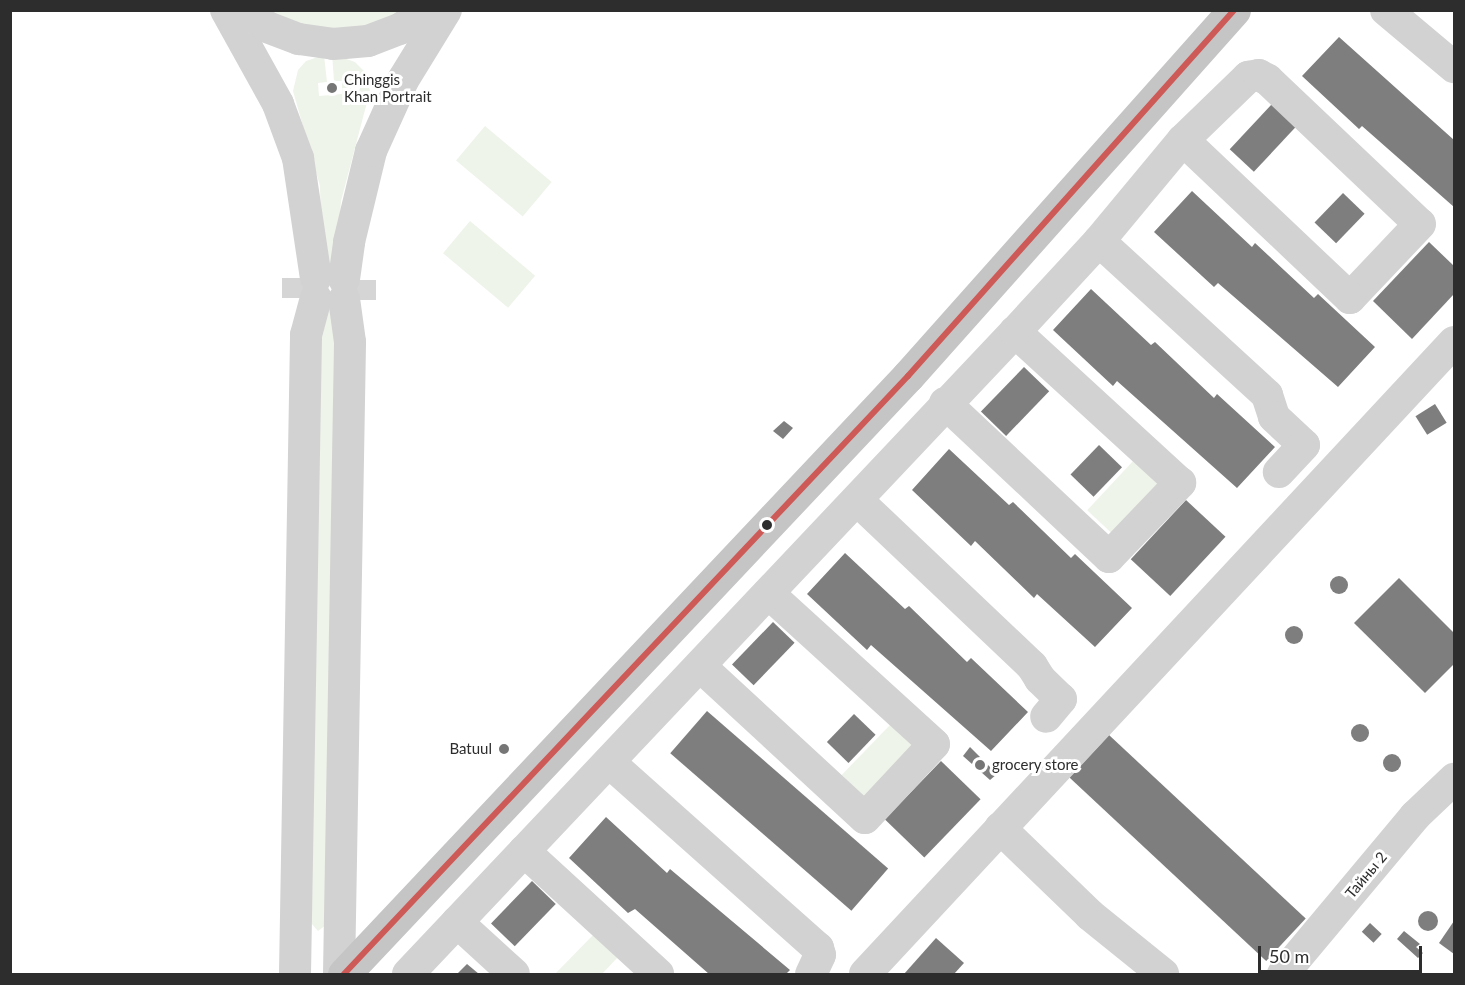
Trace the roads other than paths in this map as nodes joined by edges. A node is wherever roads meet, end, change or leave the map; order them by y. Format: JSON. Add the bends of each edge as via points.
{"nodes":[{"id":1,"x":226,"y":10,"type":"edge"},
{"id":2,"x":242,"y":10,"type":"edge"},
{"id":3,"x":427,"y":10,"type":"edge"},
{"id":4,"x":446,"y":10,"type":"edge"},
{"id":5,"x":1234,"y":10,"type":"edge"},
{"id":6,"x":1386,"y":10,"type":"edge"},
{"id":7,"x":1455,"y":67,"type":"edge"},
{"id":8,"x":1184,"y":140,"type":"junction"},
{"id":9,"x":1099,"y":241,"type":"junction"},
{"id":10,"x":329,"y":289,"type":"junction"},
{"id":11,"x":1015,"y":332,"type":"junction"},
{"id":12,"x":1455,"y":342,"type":"edge"},
{"id":13,"x":945,"y":403,"type":"junction"},
{"id":14,"x":1280,"y":472,"type":"dead end"},
{"id":15,"x":857,"y":500,"type":"junction"},
{"id":16,"x":768,"y":593,"type":"junction"},
{"id":17,"x":700,"y":666,"type":"junction"},
{"id":18,"x":1046,"y":717,"type":"dead end"},
{"id":19,"x":609,"y":762,"type":"junction"},
{"id":20,"x":1455,"y":779,"type":"edge"},
{"id":21,"x":1000,"y":828,"type":"junction"},
{"id":22,"x":524,"y":850,"type":"junction"},
{"id":23,"x":457,"y":922,"type":"junction"},
{"id":24,"x":295,"y":975,"type":"edge"},
{"id":25,"x":339,"y":975,"type":"edge"},
{"id":26,"x":344,"y":975,"type":"edge"},
{"id":27,"x":408,"y":975,"type":"edge"},
{"id":28,"x":514,"y":975,"type":"edge"},
{"id":29,"x":658,"y":975,"type":"edge"},
{"id":30,"x":811,"y":975,"type":"edge"},
{"id":31,"x":865,"y":975,"type":"edge"},
{"id":32,"x":1162,"y":975,"type":"edge"},
{"id":33,"x":1283,"y":975,"type":"edge"}],
"edges":[{"from":1,"to":10,"type":"street","via":[[278,104],[298,158],[308,244]]},
{"from":2,"to":3,"type":"street","via":[[267,27],[299,39],[333,44],[368,41],[400,29]]},
{"from":4,"to":10,"type":"street","via":[[386,112],[370,151],[355,222]]},
{"from":5,"to":26,"type":"main road","via":[[908,376]]},
{"from":6,"to":7,"type":"street"},
{"from":8,"to":8,"type":"street","via":[[1238,85],[1259,75],[1420,224],[1350,298]]},
{"from":8,"to":9,"type":"street"},
{"from":9,"to":11,"type":"street"},
{"from":9,"to":14,"type":"street","via":[[1267,395],[1274,417],[1304,445]]},
{"from":10,"to":24,"type":"street","via":[[298,313],[306,335]]},
{"from":10,"to":25,"type":"street","via":[[350,342]]},
{"from":11,"to":13,"type":"street"},
{"from":11,"to":13,"type":"street","via":[[1180,483],[1109,556]]},
{"from":12,"to":21,"type":"street"},
{"from":13,"to":15,"type":"street"},
{"from":15,"to":16,"type":"street"},
{"from":15,"to":18,"type":"street","via":[[1032,666],[1061,699]]},
{"from":16,"to":17,"type":"street"},
{"from":16,"to":17,"type":"street","via":[[934,744],[865,818]]},
{"from":17,"to":19,"type":"street"},
{"from":19,"to":22,"type":"street"},
{"from":19,"to":30,"type":"street","via":[[818,948],[820,955]]},
{"from":20,"to":33,"type":"street","name":"Тайны 2","via":[[1415,816]]},
{"from":21,"to":31,"type":"street"},
{"from":21,"to":32,"type":"street","via":[[1090,915]]},
{"from":22,"to":23,"type":"street"},
{"from":22,"to":29,"type":"street"},
{"from":23,"to":27,"type":"street"},
{"from":23,"to":28,"type":"street"}]}
